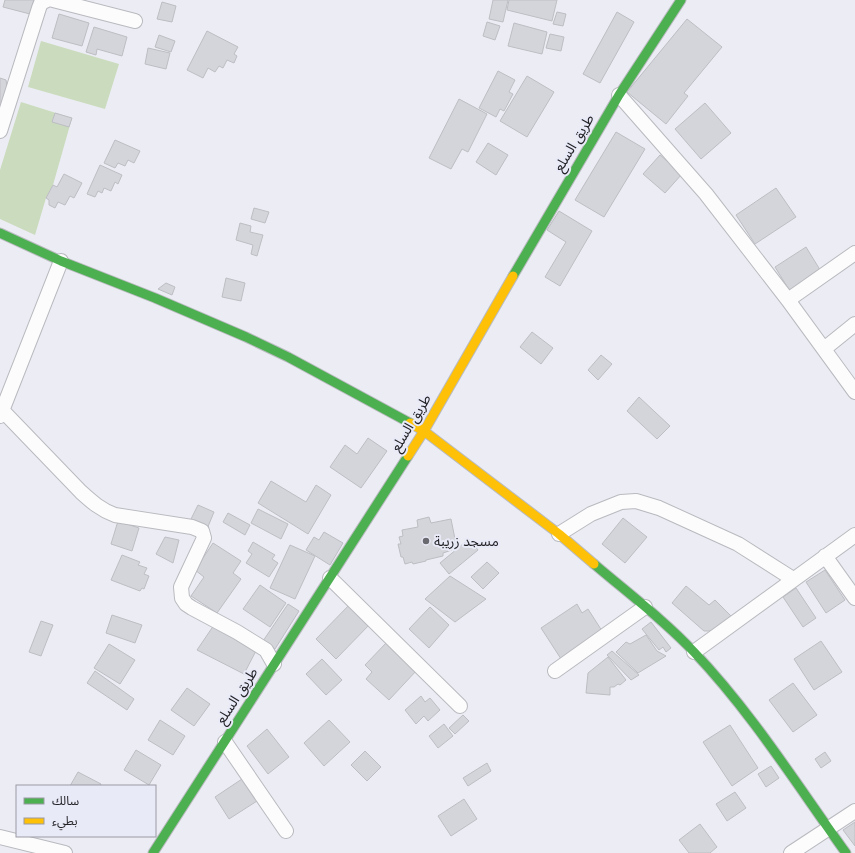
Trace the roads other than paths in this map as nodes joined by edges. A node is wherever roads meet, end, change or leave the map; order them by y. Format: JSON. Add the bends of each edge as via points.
{"nodes":[{"id":1,"x":47,"y":0,"type":"edge"},
{"id":2,"x":54,"y":0,"type":"edge"},
{"id":3,"x":681,"y":0,"type":"edge"},
{"id":4,"x":135,"y":21,"type":"dead end"},
{"id":5,"x":619,"y":95,"type":"junction"},
{"id":6,"x":0,"y":131,"type":"edge"},
{"id":7,"x":0,"y":233,"type":"edge"},
{"id":8,"x":855,"y":253,"type":"edge"},
{"id":9,"x":60,"y":261,"type":"junction"},
{"id":10,"x":788,"y":300,"type":"junction"},
{"id":11,"x":855,"y":324,"type":"edge"},
{"id":12,"x":824,"y":349,"type":"junction"},
{"id":13,"x":855,"y":392,"type":"edge"},
{"id":14,"x":1,"y":413,"type":"edge"},
{"id":15,"x":424,"y":431,"type":"junction"},
{"id":16,"x":559,"y":534,"type":"junction"},
{"id":17,"x":855,"y":535,"type":"edge"},
{"id":18,"x":825,"y":556,"type":"junction"},
{"id":19,"x":330,"y":578,"type":"junction"},
{"id":20,"x":793,"y":580,"type":"junction"},
{"id":21,"x":855,"y":598,"type":"edge"},
{"id":22,"x":645,"y":607,"type":"junction"},
{"id":23,"x":694,"y":652,"type":"junction"},
{"id":24,"x":274,"y":664,"type":"junction"},
{"id":25,"x":555,"y":671,"type":"dead end"},
{"id":26,"x":460,"y":706,"type":"dead end"},
{"id":27,"x":225,"y":742,"type":"junction"},
{"id":28,"x":855,"y":811,"type":"edge"},
{"id":29,"x":829,"y":829,"type":"junction"},
{"id":30,"x":286,"y":831,"type":"dead end"},
{"id":31,"x":0,"y":837,"type":"edge"},
{"id":32,"x":65,"y":853,"type":"edge"},
{"id":33,"x":153,"y":853,"type":"edge"},
{"id":34,"x":791,"y":853,"type":"edge"},
{"id":35,"x":846,"y":853,"type":"edge"}],
"edges":[{"from":1,"to":6,"type":"street","via":[[41,3],[39,8]]},
{"from":2,"to":4,"type":"street"},
{"from":3,"to":5,"type":"street","name":"طريق السلع"},
{"from":5,"to":10,"type":"street","via":[[706,194]]},
{"from":5,"to":15,"type":"street","name":"طريق السلع"},
{"from":7,"to":9,"type":"street"},
{"from":8,"to":10,"type":"street"},
{"from":9,"to":14,"type":"street"},
{"from":9,"to":15,"type":"street","via":[[246,337]]},
{"from":10,"to":12,"type":"street"},
{"from":11,"to":12,"type":"street"},
{"from":12,"to":13,"type":"street"},
{"from":14,"to":24,"type":"street","via":[[81,492],[104,511],[202,531],[204,538],[181,587],[182,598],[192,608],[266,650]]},
{"from":15,"to":16,"type":"street"},
{"from":15,"to":19,"type":"street","name":"طريق السلع"},
{"from":16,"to":20,"type":"street","via":[[591,514],[621,502],[636,501],[659,508],[738,544]]},
{"from":16,"to":22,"type":"street"},
{"from":17,"to":18,"type":"street"},
{"from":18,"to":20,"type":"street"},
{"from":18,"to":21,"type":"street"},
{"from":19,"to":24,"type":"street","name":"طريق السلع"},
{"from":19,"to":26,"type":"street"},
{"from":20,"to":23,"type":"street"},
{"from":22,"to":23,"type":"street"},
{"from":22,"to":25,"type":"street"},
{"from":23,"to":29,"type":"street","via":[[738,702]]},
{"from":24,"to":27,"type":"street","name":"طريق السلع"},
{"from":27,"to":30,"type":"street"},
{"from":27,"to":33,"type":"street","name":"طريق السلع"},
{"from":28,"to":29,"type":"street"},
{"from":29,"to":34,"type":"street"},
{"from":29,"to":35,"type":"street"},
{"from":31,"to":32,"type":"street"}]}
